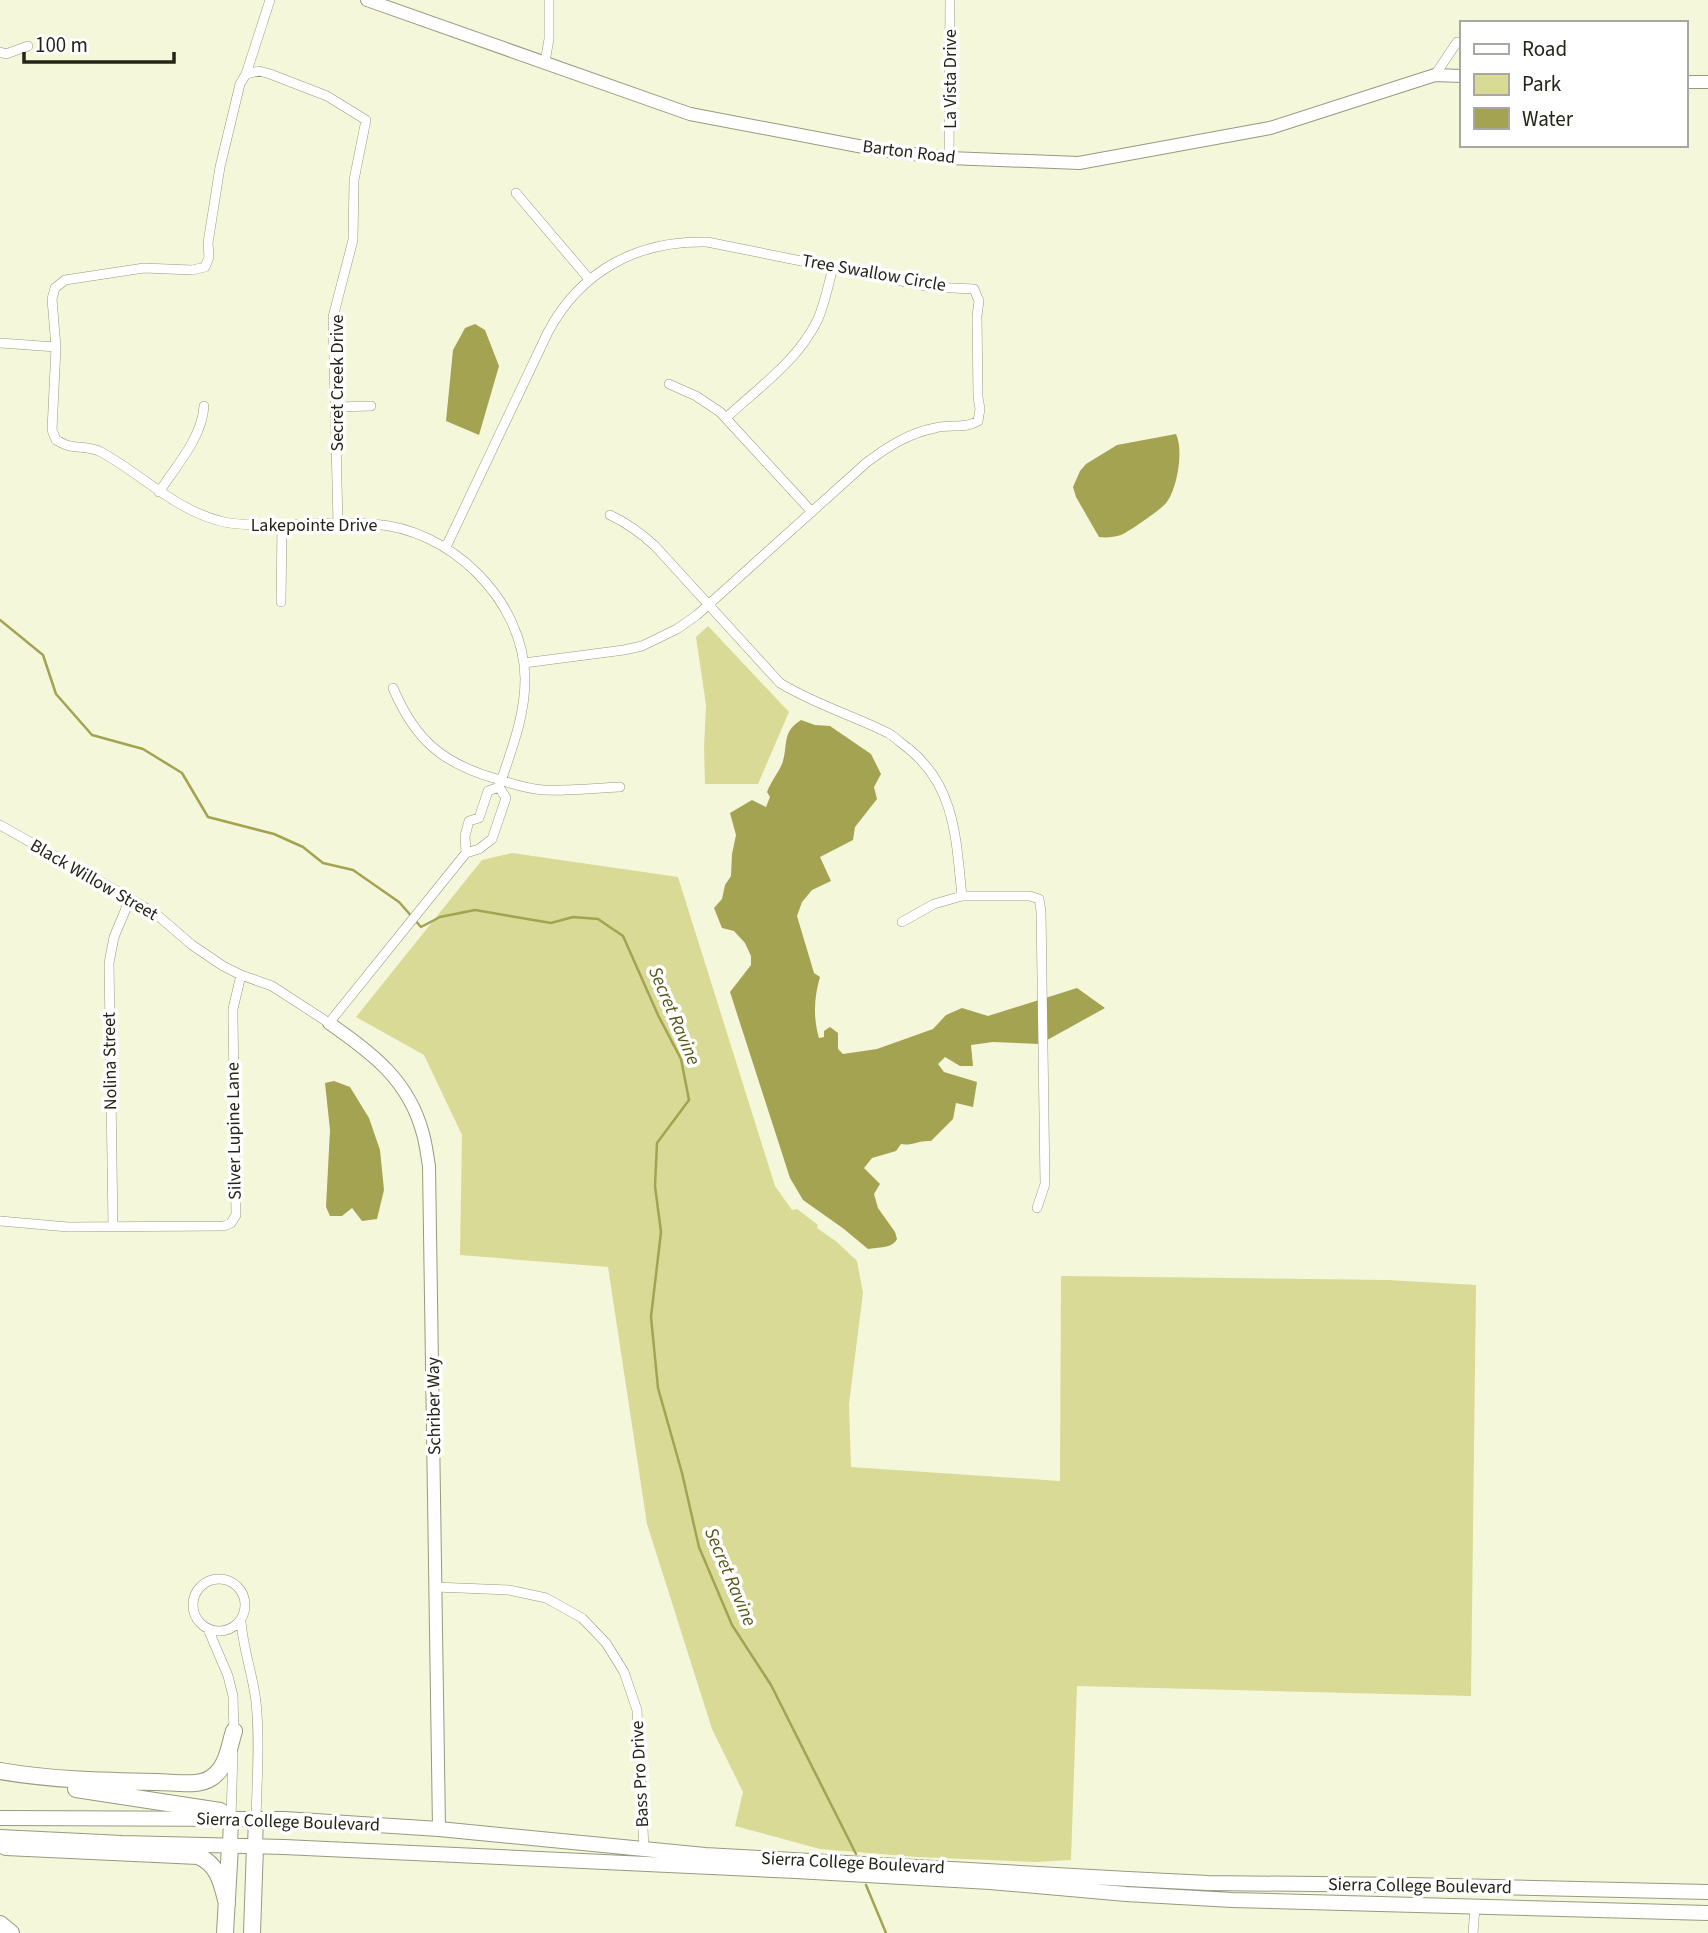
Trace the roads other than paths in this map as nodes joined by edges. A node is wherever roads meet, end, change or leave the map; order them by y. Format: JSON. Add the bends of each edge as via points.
{"nodes":[{"id":1,"x":270,"y":0,"type":"edge"},
{"id":2,"x":367,"y":0,"type":"edge"},
{"id":3,"x":549,"y":0,"type":"edge"},
{"id":4,"x":950,"y":0,"type":"edge"},
{"id":5,"x":1457,"y":42,"type":"dead end"},
{"id":6,"x":28,"y":46,"type":"dead end"},
{"id":7,"x":0,"y":52,"type":"edge"},
{"id":8,"x":545,"y":62,"type":"junction"},
{"id":9,"x":246,"y":74,"type":"junction"},
{"id":10,"x":1435,"y":75,"type":"junction"},
{"id":11,"x":1460,"y":76,"type":"edge"},
{"id":12,"x":1687,"y":82,"type":"edge"},
{"id":13,"x":1708,"y":82,"type":"edge"},
{"id":14,"x":949,"y":158,"type":"junction"},
{"id":15,"x":516,"y":193,"type":"dead end"},
{"id":16,"x":833,"y":266,"type":"junction"},
{"id":17,"x":589,"y":279,"type":"junction"},
{"id":18,"x":0,"y":343,"type":"edge"},
{"id":19,"x":56,"y":347,"type":"junction"},
{"id":20,"x":669,"y":384,"type":"dead end"},
{"id":21,"x":204,"y":406,"type":"dead end"},
{"id":22,"x":371,"y":406,"type":"dead end"},
{"id":23,"x":337,"y":407,"type":"junction"},
{"id":24,"x":726,"y":418,"type":"junction"},
{"id":25,"x":159,"y":492,"type":"junction"},
{"id":26,"x":811,"y":512,"type":"junction"},
{"id":27,"x":610,"y":515,"type":"dead end"},
{"id":28,"x":338,"y":524,"type":"junction"},
{"id":29,"x":282,"y":525,"type":"junction"},
{"id":30,"x":446,"y":547,"type":"junction"},
{"id":31,"x":281,"y":602,"type":"dead end"},
{"id":32,"x":709,"y":604,"type":"junction"},
{"id":33,"x":524,"y":663,"type":"junction"},
{"id":34,"x":393,"y":688,"type":"dead end"},
{"id":35,"x":500,"y":784,"type":"junction"},
{"id":36,"x":620,"y":787,"type":"dead end"},
{"id":37,"x":479,"y":818,"type":"junction"},
{"id":38,"x":495,"y":828,"type":"junction"},
{"id":39,"x":2,"y":830,"type":"edge"},
{"id":40,"x":466,"y":853,"type":"junction"},
{"id":41,"x":962,"y":897,"type":"junction"},
{"id":42,"x":130,"y":899,"type":"junction"},
{"id":43,"x":902,"y":922,"type":"dead end"},
{"id":44,"x":241,"y":975,"type":"junction"},
{"id":45,"x":329,"y":1023,"type":"junction"},
{"id":46,"x":1037,"y":1208,"type":"dead end"},
{"id":47,"x":0,"y":1221,"type":"edge"},
{"id":48,"x":113,"y":1226,"type":"junction"},
{"id":49,"x":435,"y":1587,"type":"junction"},
{"id":50,"x":241,"y":1621,"type":"junction"},
{"id":51,"x":208,"y":1629,"type":"junction"},
{"id":52,"x":234,"y":1731,"type":"junction"},
{"id":53,"x":0,"y":1771,"type":"edge"},
{"id":54,"x":0,"y":1777,"type":"edge"},
{"id":55,"x":0,"y":1818,"type":"edge"},
{"id":56,"x":231,"y":1818,"type":"junction"},
{"id":57,"x":256,"y":1818,"type":"junction"},
{"id":58,"x":439,"y":1829,"type":"junction"},
{"id":59,"x":0,"y":1837,"type":"edge"},
{"id":60,"x":0,"y":1844,"type":"edge"},
{"id":61,"x":230,"y":1846,"type":"junction"},
{"id":62,"x":255,"y":1846,"type":"junction"},
{"id":63,"x":644,"y":1848,"type":"junction"},
{"id":64,"x":644,"y":1864,"type":"junction"},
{"id":65,"x":1708,"y":1892,"type":"edge"},
{"id":66,"x":1475,"y":1897,"type":"junction"},
{"id":67,"x":227,"y":1904,"type":"junction"},
{"id":68,"x":1708,"y":1913,"type":"edge"},
{"id":69,"x":0,"y":1924,"type":"edge"},
{"id":70,"x":11,"y":1933,"type":"edge"},
{"id":71,"x":225,"y":1933,"type":"edge"},
{"id":72,"x":252,"y":1933,"type":"edge"},
{"id":73,"x":1473,"y":1933,"type":"edge"}],
"edges":[{"from":1,"to":9,"type":"street"},
{"from":2,"to":8,"type":"street","name":"Barton Road"},
{"from":3,"to":8,"type":"street"},
{"from":4,"to":14,"type":"street","name":"La Vista Drive"},
{"from":5,"to":10,"type":"street"},
{"from":6,"to":7,"type":"street"},
{"from":8,"to":14,"type":"street","name":"Barton Road","via":[[690,114],[879,150]]},
{"from":9,"to":19,"type":"street","via":[[220,167],[205,267],[144,268],[65,280],[55,288],[52,299]]},
{"from":9,"to":23,"type":"street","name":"Secret Creek Drive","via":[[270,74],[327,96],[366,120],[354,180],[353,240],[333,317]]},
{"from":10,"to":11,"type":"street","name":"Barton Road"},
{"from":10,"to":14,"type":"street","name":"Barton Road","via":[[1270,128],[1079,163]]},
{"from":12,"to":13,"type":"street"},
{"from":15,"to":17,"type":"street"},
{"from":16,"to":17,"type":"street","name":"Tree Swallow Circle","via":[[724,244],[688,242],[638,252]]},
{"from":16,"to":24,"type":"street","via":[[819,317],[806,339],[779,371]]},
{"from":16,"to":26,"type":"street","name":"Tree Swallow Circle","via":[[931,287],[974,289],[979,301],[980,409],[978,421],[970,426],[936,427],[884,449]]},
{"from":17,"to":30,"type":"street","name":"Tree Swallow Circle","via":[[554,320]]},
{"from":18,"to":19,"type":"street"},
{"from":19,"to":25,"type":"street","name":"Lakepointe Drive","via":[[52,430],[56,440],[98,450]]},
{"from":20,"to":24,"type":"street","via":[[710,404]]},
{"from":21,"to":25,"type":"street","via":[[201,425]]},
{"from":22,"to":23,"type":"street"},
{"from":23,"to":28,"type":"street","name":"Secret Creek Drive"},
{"from":24,"to":26,"type":"street"},
{"from":25,"to":29,"type":"street","name":"Lakepointe Drive","via":[[212,519]]},
{"from":26,"to":32,"type":"street","name":"Tree Swallow Circle"},
{"from":27,"to":32,"type":"street","via":[[639,531]]},
{"from":28,"to":29,"type":"street","name":"Lakepointe Drive"},
{"from":28,"to":30,"type":"street","name":"Lakepointe Drive","via":[[402,529]]},
{"from":29,"to":31,"type":"street"},
{"from":30,"to":33,"type":"street","name":"Lakepointe Drive","via":[[492,591],[515,631]]},
{"from":32,"to":33,"type":"street","name":"Tree Swallow Circle","via":[[677,629],[642,646]]},
{"from":32,"to":41,"type":"street","via":[[780,683],[891,734],[918,756],[940,787],[954,824]]},
{"from":33,"to":35,"type":"street","name":"Lakepointe Drive","via":[[522,713]]},
{"from":34,"to":35,"type":"street","via":[[427,744],[451,762]]},
{"from":35,"to":36,"type":"street","via":[[540,790]]},
{"from":35,"to":37,"type":"street","name":"Lakepointe Drive","via":[[488,791]]},
{"from":35,"to":38,"type":"street","name":"Lakepointe Drive","via":[[506,797]]},
{"from":37,"to":38,"type":"street"},
{"from":37,"to":40,"type":"street","name":"Lakepointe Drive","via":[[469,821]]},
{"from":38,"to":40,"type":"street","name":"Lakepointe Drive","via":[[492,839]]},
{"from":39,"to":42,"type":"street","name":"Black Willow Street"},
{"from":40,"to":45,"type":"street","name":"Lakepointe Drive"},
{"from":41,"to":43,"type":"street","via":[[934,904]]},
{"from":41,"to":46,"type":"street","via":[[1030,895],[1039,899],[1045,1184]]},
{"from":42,"to":44,"type":"street","name":"Black Willow Street"},
{"from":42,"to":48,"type":"street","name":"Nolina Street","via":[[109,963]]},
{"from":44,"to":45,"type":"street","name":"Black Willow Street","via":[[272,986]]},
{"from":44,"to":48,"type":"street","name":"Silver Lupine Lane","via":[[233,1009],[236,1215],[224,1226]]},
{"from":45,"to":49,"type":"street","name":"Schriber Way","via":[[376,1057],[393,1076],[418,1115],[424,1136],[431,1204]]},
{"from":47,"to":48,"type":"street","name":"Silver Lupine Lane"},
{"from":49,"to":58,"type":"street","name":"Schriber Way"},
{"from":49,"to":63,"type":"street","name":"Bass Pro Drive","via":[[509,1590],[546,1598],[582,1618],[606,1643],[624,1672],[637,1710]]},
{"from":50,"to":51,"type":"street","via":[[226,1631]]},
{"from":50,"to":51,"type":"street","via":[[246,1608],[238,1586],[222,1578],[209,1580],[196,1593],[193,1609]]},
{"from":50,"to":57,"type":"street","via":[[257,1708]]},
{"from":51,"to":52,"type":"street","via":[[228,1676]]},
{"from":52,"to":53,"type":"highway","via":[[223,1767],[207,1781],[50,1779]]},
{"from":52,"to":56,"type":"street"},
{"from":54,"to":56,"type":"highway","via":[[220,1811]]},
{"from":55,"to":56,"type":"main road","name":"Sierra College Boulevard"},
{"from":56,"to":57,"type":"main road","name":"Sierra College Boulevard"},
{"from":56,"to":61,"type":"main road"},
{"from":57,"to":58,"type":"main road","name":"Sierra College Boulevard"},
{"from":57,"to":62,"type":"main road"},
{"from":58,"to":63,"type":"main road","name":"Sierra College Boulevard"},
{"from":59,"to":61,"type":"main road","name":"Sierra College Boulevard"},
{"from":60,"to":67,"type":"highway","via":[[198,1856],[216,1870]]},
{"from":61,"to":62,"type":"main road","name":"Sierra College Boulevard"},
{"from":61,"to":67,"type":"highway"},
{"from":62,"to":64,"type":"main road","name":"Sierra College Boulevard"},
{"from":62,"to":72,"type":"highway"},
{"from":63,"to":64,"type":"main road"},
{"from":63,"to":66,"type":"main road","name":"Sierra College Boulevard"},
{"from":64,"to":66,"type":"main road","name":"Sierra College Boulevard","via":[[989,1882],[1182,1898]]},
{"from":65,"to":66,"type":"main road","name":"Sierra College Boulevard","via":[[1626,1890]]},
{"from":66,"to":68,"type":"main road","name":"Sierra College Boulevard"},
{"from":66,"to":73,"type":"street"},
{"from":67,"to":71,"type":"highway"},
{"from":69,"to":70,"type":"highway"}]}
